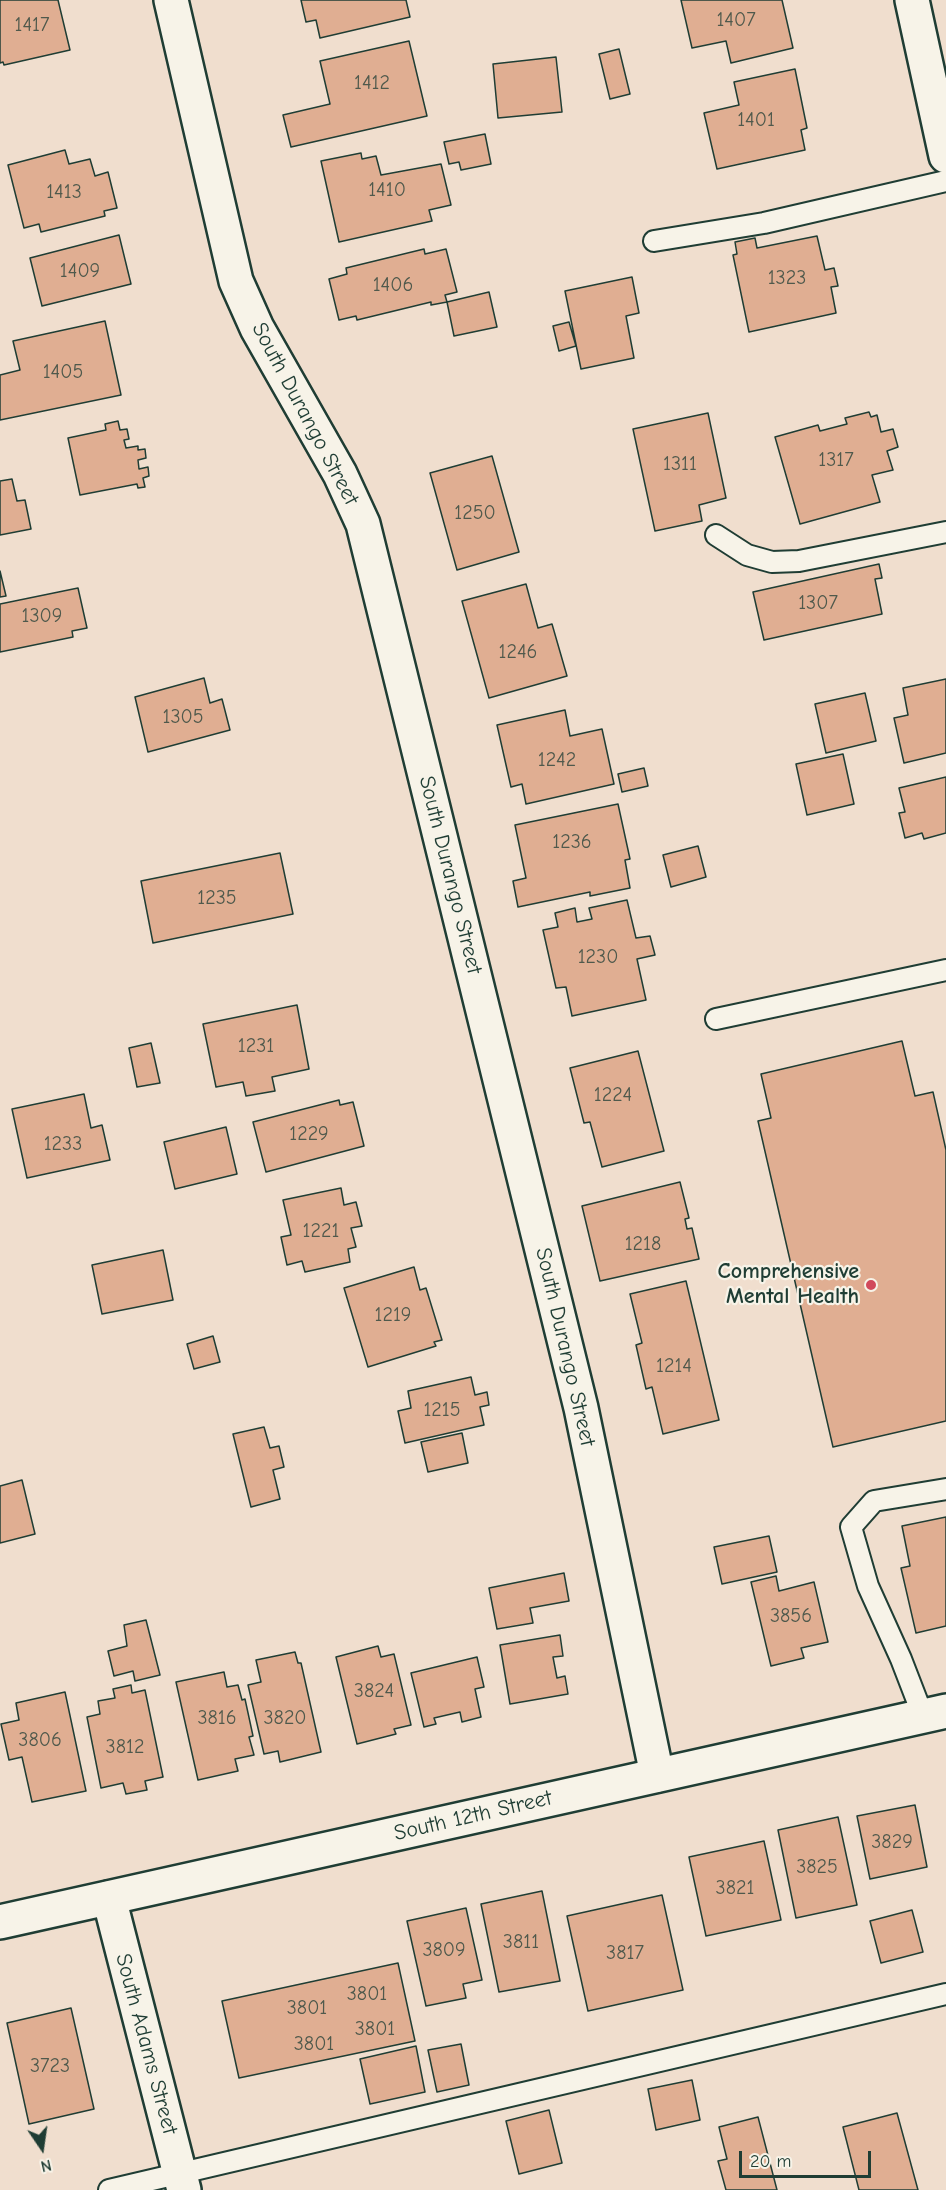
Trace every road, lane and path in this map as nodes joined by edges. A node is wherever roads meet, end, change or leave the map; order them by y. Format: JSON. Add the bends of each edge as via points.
{"nodes":[{"id":1,"x":171,"y":0,"type":"edge"},
{"id":2,"x":912,"y":0,"type":"edge"},
{"id":3,"x":946,"y":156,"type":"edge"},
{"id":4,"x":946,"y":181,"type":"edge"},
{"id":5,"x":654,"y":241,"type":"dead end"},
{"id":6,"x":946,"y":532,"type":"edge"},
{"id":7,"x":716,"y":535,"type":"dead end"},
{"id":8,"x":946,"y":970,"type":"edge"},
{"id":9,"x":716,"y":1020,"type":"dead end"},
{"id":10,"x":946,"y":1489,"type":"edge"},
{"id":11,"x":935,"y":1713,"type":"edge"},
{"id":12,"x":657,"y":1775,"type":"junction"},
{"id":13,"x":109,"y":1898,"type":"junction"},
{"id":14,"x":0,"y":1922,"type":"edge"},
{"id":15,"x":946,"y":1994,"type":"edge"},
{"id":16,"x":182,"y":2182,"type":"edge"},
{"id":17,"x":110,"y":2190,"type":"edge"}],
"edges":[{"from":1,"to":12,"type":"street","name":"South Durango Street","via":[[236,281],[257,328],[340,474],[363,524],[581,1408]]},
{"from":2,"to":3,"type":"street"},
{"from":4,"to":5,"type":"lane","via":[[764,223]]},
{"from":6,"to":7,"type":"lane","via":[[799,561],[772,562],[747,555]]},
{"from":8,"to":9,"type":"lane"},
{"from":10,"to":11,"type":"lane","via":[[874,1501],[851,1527],[868,1586],[901,1659]]},
{"from":11,"to":12,"type":"street","name":"South 12th Street"},
{"from":12,"to":13,"type":"street","name":"South 12th Street"},
{"from":13,"to":14,"type":"street","name":"South 12th Street"},
{"from":13,"to":16,"type":"street","name":"South Adams Street"},
{"from":15,"to":16,"type":"lane"},
{"from":16,"to":17,"type":"lane"}]}
